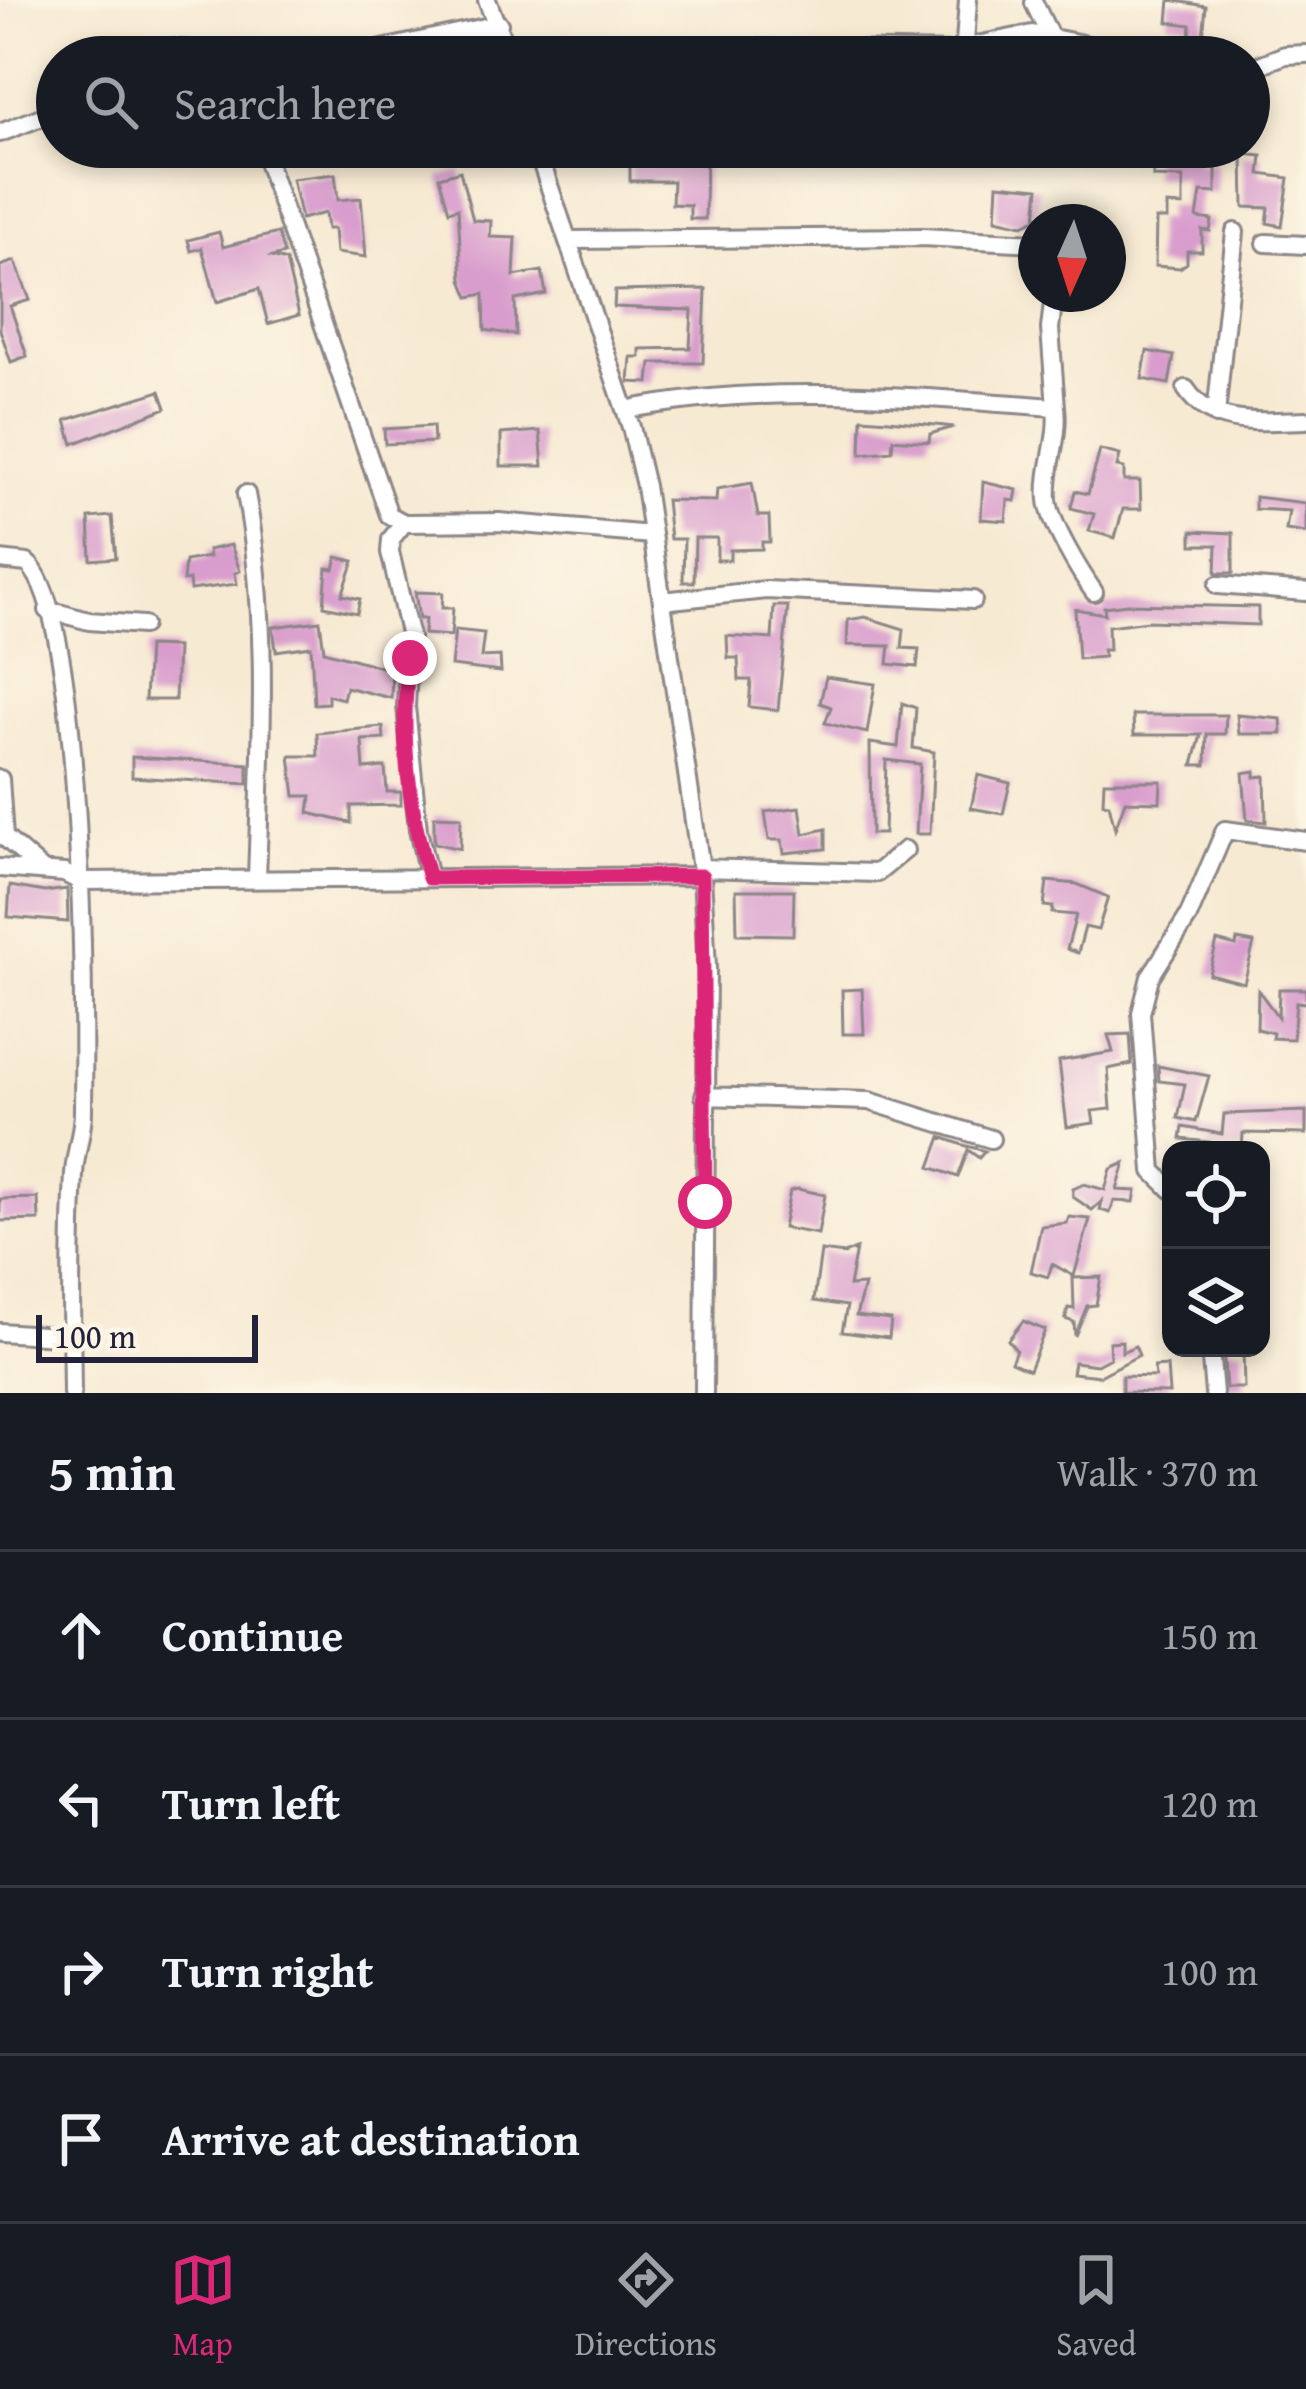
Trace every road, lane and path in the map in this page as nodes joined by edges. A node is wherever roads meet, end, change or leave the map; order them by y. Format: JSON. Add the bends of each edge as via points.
{"nodes":[{"id":1,"x":487,"y":0,"type":"edge"},
{"id":2,"x":968,"y":0,"type":"edge"},
{"id":3,"x":1034,"y":3,"type":"dead end"},
{"id":4,"x":500,"y":24,"type":"junction"},
{"id":5,"x":444,"y":36,"type":"edge"},
{"id":6,"x":503,"y":36,"type":"edge"},
{"id":7,"x":964,"y":36,"type":"edge"},
{"id":8,"x":1022,"y":36,"type":"edge"},
{"id":9,"x":1050,"y":36,"type":"joint"},
{"id":10,"x":1306,"y":54,"type":"edge"},
{"id":11,"x":1270,"y":63,"type":"edge"},
{"id":12,"x":36,"y":119,"type":"edge"},
{"id":13,"x":0,"y":133,"type":"edge"},
{"id":14,"x":270,"y":168,"type":"edge"},
{"id":15,"x":544,"y":168,"type":"edge"},
{"id":16,"x":1235,"y":232,"type":"dead end"},
{"id":17,"x":570,"y":240,"type":"junction"},
{"id":18,"x":1018,"y":242,"type":"edge"},
{"id":19,"x":1266,"y":243,"type":"dead end"},
{"id":20,"x":1306,"y":244,"type":"edge"},
{"id":21,"x":1052,"y":312,"type":"edge"},
{"id":22,"x":1186,"y":389,"type":"dead end"},
{"id":23,"x":1056,"y":406,"type":"junction"},
{"id":24,"x":625,"y":410,"type":"junction"},
{"id":25,"x":1216,"y":415,"type":"junction"},
{"id":26,"x":1306,"y":420,"type":"edge"},
{"id":27,"x":246,"y":494,"type":"dead end"},
{"id":28,"x":404,"y":523,"type":"junction"},
{"id":29,"x":652,"y":535,"type":"junction"},
{"id":30,"x":0,"y":560,"type":"edge"},
{"id":31,"x":1218,"y":585,"type":"dead end"},
{"id":32,"x":1094,"y":592,"type":"dead end"},
{"id":33,"x":1306,"y":592,"type":"edge"},
{"id":34,"x":973,"y":600,"type":"dead end"},
{"id":35,"x":662,"y":601,"type":"junction"},
{"id":36,"x":48,"y":610,"type":"junction"},
{"id":37,"x":143,"y":625,"type":"dead end"},
{"id":38,"x":0,"y":779,"type":"edge"},
{"id":39,"x":1306,"y":841,"type":"edge"},
{"id":40,"x":904,"y":850,"type":"dead end"},
{"id":41,"x":0,"y":868,"type":"edge"},
{"id":42,"x":42,"y":870,"type":"junction"},
{"id":43,"x":702,"y":872,"type":"junction"},
{"id":44,"x":429,"y":878,"type":"junction"},
{"id":45,"x":257,"y":879,"type":"junction"},
{"id":46,"x":80,"y":880,"type":"junction"},
{"id":47,"x":704,"y":1096,"type":"junction"},
{"id":48,"x":991,"y":1138,"type":"dead end"},
{"id":49,"x":1162,"y":1180,"type":"edge"},
{"id":50,"x":0,"y":1332,"type":"edge"},
{"id":51,"x":71,"y":1337,"type":"junction"},
{"id":52,"x":1211,"y":1357,"type":"edge"},
{"id":53,"x":72,"y":1393,"type":"edge"},
{"id":54,"x":704,"y":1393,"type":"edge"},
{"id":55,"x":1214,"y":1393,"type":"edge"}],
"edges":[{"from":1,"to":4,"type":"street"},
{"from":2,"to":7,"type":"street"},
{"from":3,"to":9,"type":"street"},
{"from":4,"to":5,"type":"street"},
{"from":4,"to":6,"type":"street"},
{"from":8,"to":9,"type":"street"},
{"from":10,"to":11,"type":"street"},
{"from":12,"to":13,"type":"street"},
{"from":14,"to":28,"type":"street","via":[[361,422],[381,502]]},
{"from":15,"to":17,"type":"street"},
{"from":16,"to":25,"type":"street"},
{"from":17,"to":18,"type":"street"},
{"from":17,"to":24,"type":"street"},
{"from":19,"to":20,"type":"street"},
{"from":21,"to":23,"type":"street"},
{"from":22,"to":25,"type":"street"},
{"from":23,"to":24,"type":"street","via":[[749,393]]},
{"from":23,"to":32,"type":"street","via":[[1048,504],[1071,561]]},
{"from":24,"to":29,"type":"street"},
{"from":25,"to":26,"type":"street"},
{"from":27,"to":45,"type":"street","via":[[263,616]]},
{"from":28,"to":29,"type":"street"},
{"from":28,"to":44,"type":"street","via":[[390,552],[410,638],[406,706]]},
{"from":29,"to":35,"type":"street"},
{"from":30,"to":36,"type":"street","via":[[35,569]]},
{"from":31,"to":33,"type":"street"},
{"from":34,"to":35,"type":"street","via":[[766,590]]},
{"from":35,"to":43,"type":"street"},
{"from":36,"to":37,"type":"street"},
{"from":36,"to":46,"type":"street","via":[[64,674]]},
{"from":38,"to":42,"type":"street","via":[[4,837]]},
{"from":39,"to":49,"type":"street","via":[[1225,830],[1188,917],[1150,977],[1139,1037],[1153,1171]]},
{"from":40,"to":43,"type":"street","via":[[877,873]]},
{"from":41,"to":42,"type":"street"},
{"from":42,"to":46,"type":"street"},
{"from":43,"to":44,"type":"street"},
{"from":43,"to":47,"type":"street"},
{"from":44,"to":45,"type":"street"},
{"from":45,"to":46,"type":"street"},
{"from":46,"to":51,"type":"street","via":[[83,1111]]},
{"from":47,"to":48,"type":"street","via":[[869,1101]]},
{"from":47,"to":54,"type":"street"},
{"from":50,"to":51,"type":"street"},
{"from":51,"to":53,"type":"street"},
{"from":52,"to":55,"type":"street"}]}
